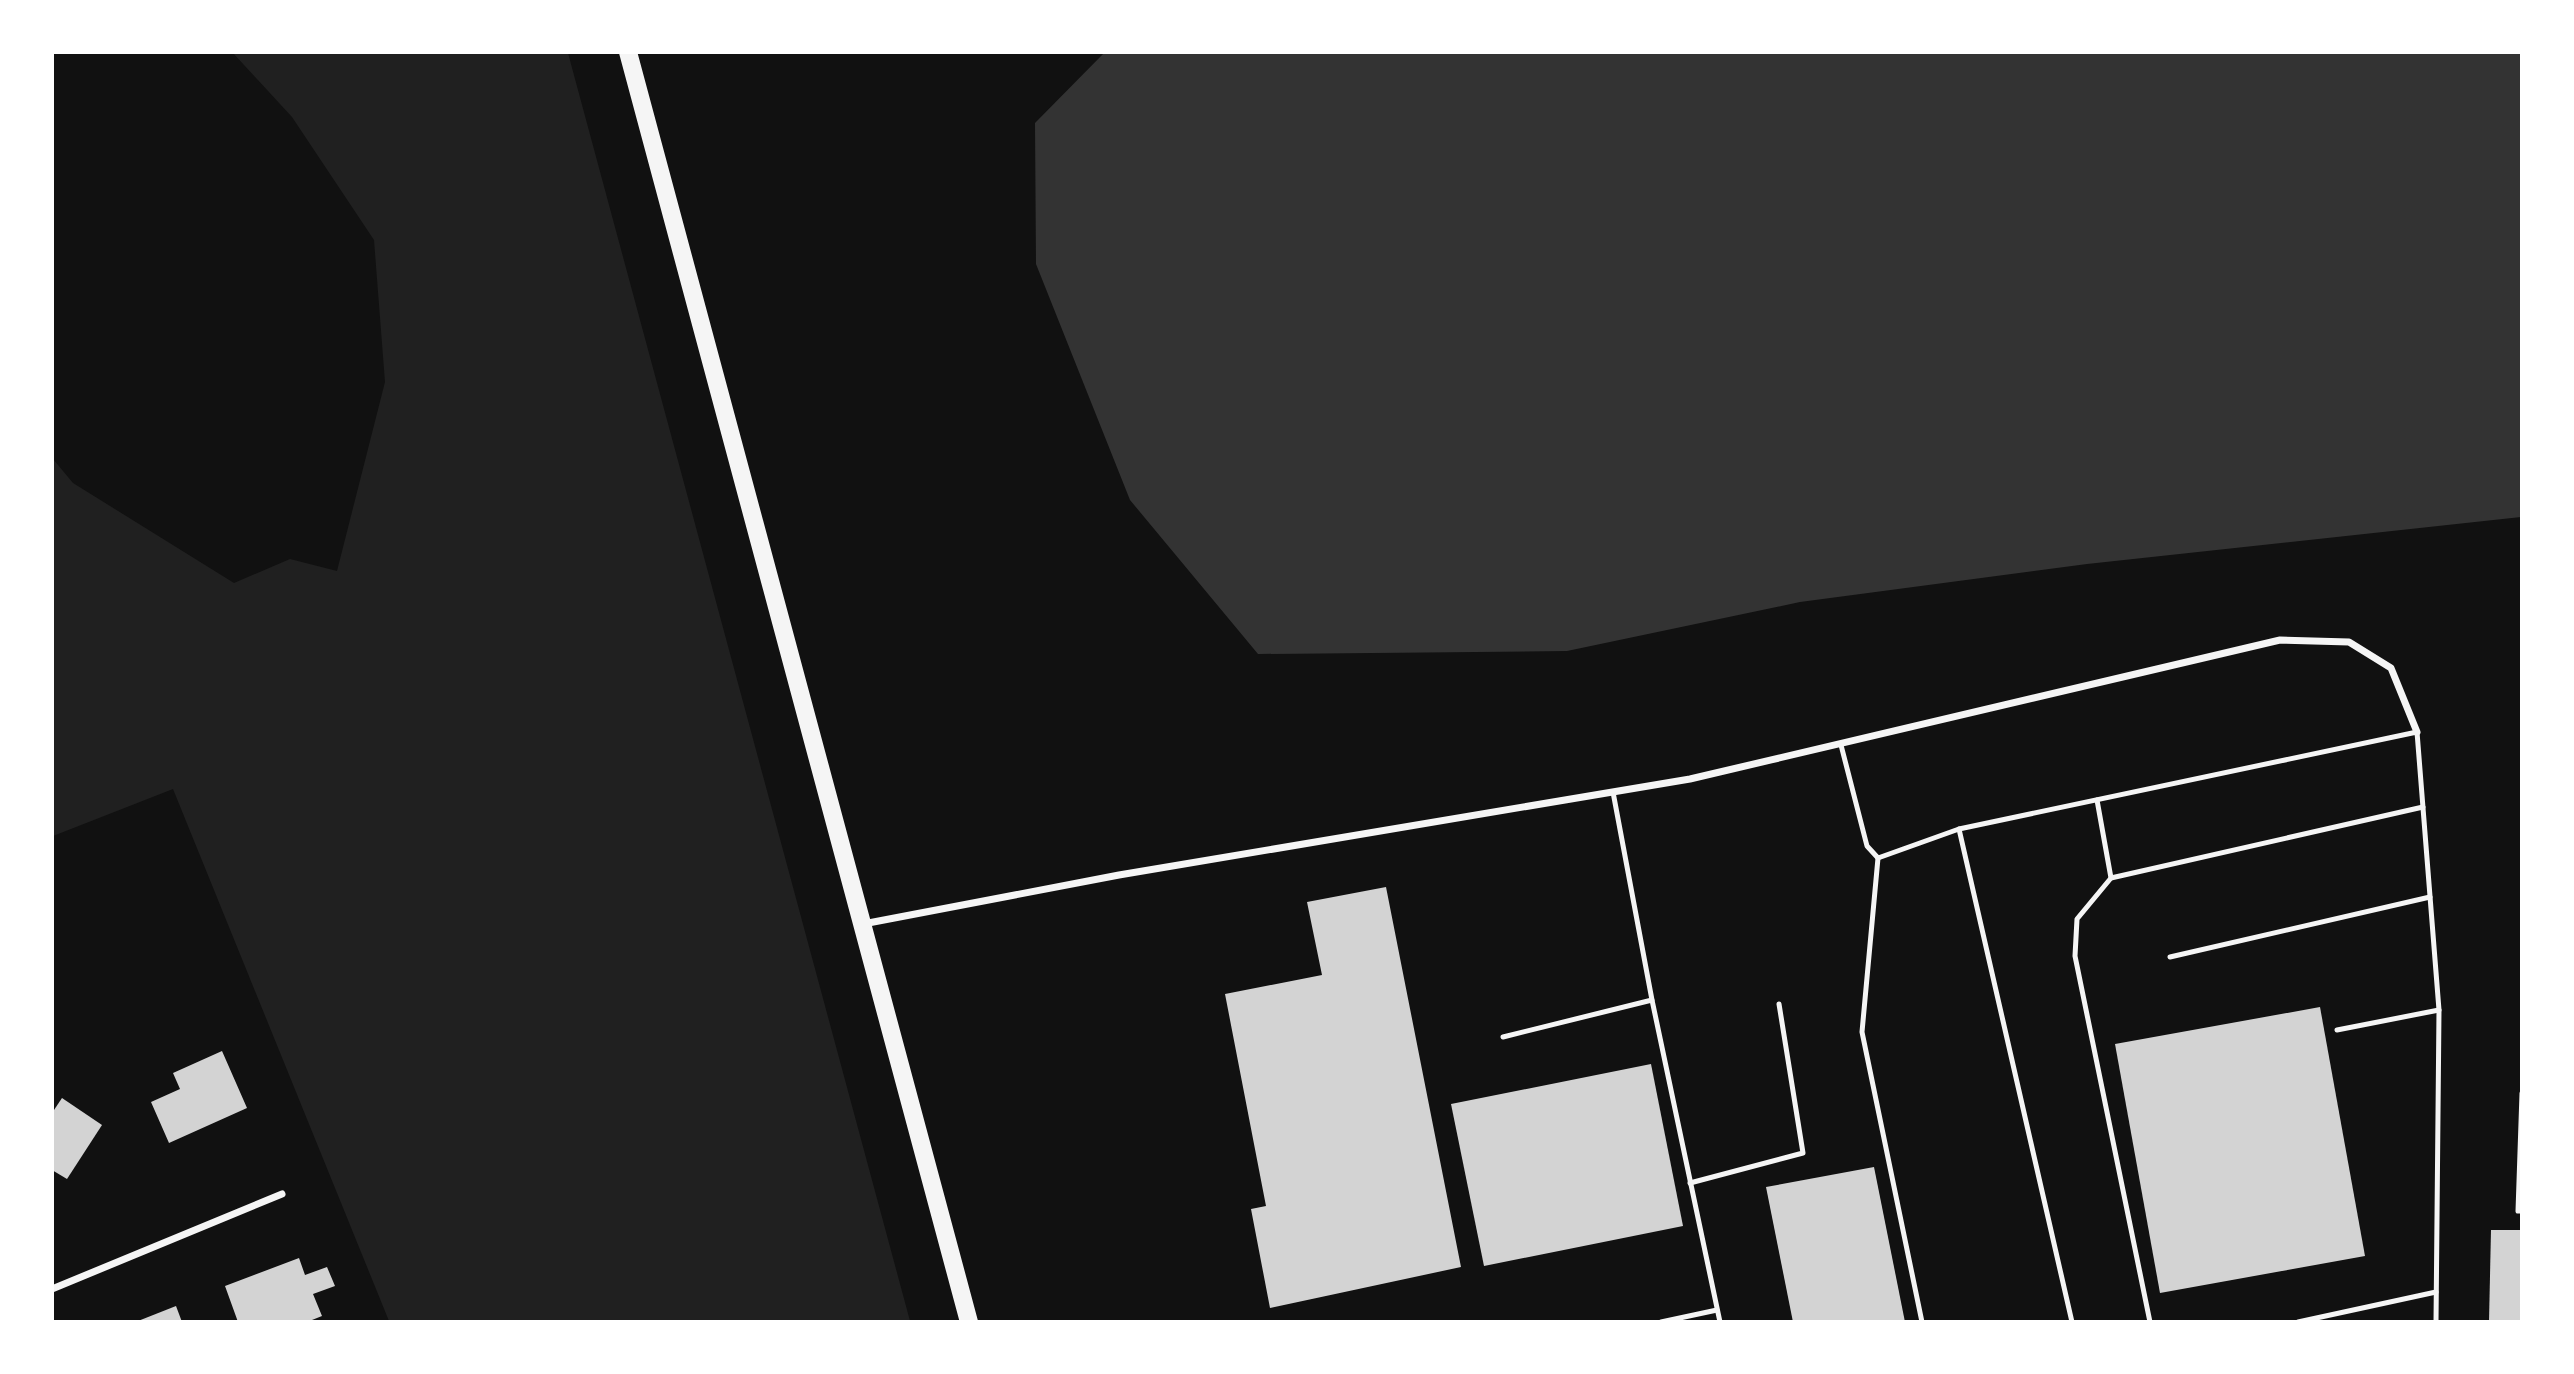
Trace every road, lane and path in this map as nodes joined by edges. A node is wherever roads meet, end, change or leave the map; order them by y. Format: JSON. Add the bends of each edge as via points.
{"nodes":[{"id":1,"x":628,"y":52,"type":"edge"},
{"id":2,"x":2417,"y":732,"type":"junction"},
{"id":3,"x":1841,"y":745,"type":"junction"},
{"id":4,"x":1613,"y":792,"type":"junction"},
{"id":5,"x":2097,"y":800,"type":"junction"},
{"id":6,"x":2423,"y":807,"type":"junction"},
{"id":7,"x":1959,"y":829,"type":"junction"},
{"id":8,"x":1878,"y":858,"type":"junction"},
{"id":9,"x":2111,"y":878,"type":"junction"},
{"id":10,"x":2430,"y":897,"type":"junction"},
{"id":11,"x":863,"y":924,"type":"junction"},
{"id":12,"x":2170,"y":957,"type":"dead end"},
{"id":13,"x":1652,"y":1000,"type":"junction"},
{"id":14,"x":1779,"y":1004,"type":"dead end"},
{"id":15,"x":2440,"y":1010,"type":"junction"},
{"id":16,"x":2337,"y":1030,"type":"dead end"},
{"id":17,"x":1503,"y":1037,"type":"dead end"},
{"id":18,"x":2522,"y":1093,"type":"edge"},
{"id":19,"x":1690,"y":1183,"type":"junction"},
{"id":20,"x":282,"y":1195,"type":"dead end"},
{"id":21,"x":2522,"y":1211,"type":"edge"},
{"id":22,"x":52,"y":1289,"type":"edge"},
{"id":23,"x":2436,"y":1292,"type":"junction"},
{"id":24,"x":1717,"y":1310,"type":"junction"},
{"id":25,"x":969,"y":1321,"type":"edge"},
{"id":26,"x":1661,"y":1321,"type":"edge"},
{"id":27,"x":1720,"y":1321,"type":"edge"},
{"id":28,"x":1922,"y":1321,"type":"edge"},
{"id":29,"x":2072,"y":1321,"type":"edge"},
{"id":30,"x":2150,"y":1321,"type":"edge"},
{"id":31,"x":2298,"y":1321,"type":"edge"},
{"id":32,"x":2436,"y":1321,"type":"edge"}],
"edges":[{"from":1,"to":11,"type":"main road"},
{"from":2,"to":3,"type":"street","via":[[2391,668],[2350,642],[2280,640]]},
{"from":2,"to":5,"type":"lane"},
{"from":2,"to":6,"type":"lane"},
{"from":3,"to":4,"type":"street"},
{"from":3,"to":8,"type":"lane","via":[[1867,846]]},
{"from":4,"to":11,"type":"street","via":[[1119,874]]},
{"from":4,"to":13,"type":"lane"},
{"from":5,"to":7,"type":"lane"},
{"from":5,"to":9,"type":"lane"},
{"from":6,"to":9,"type":"lane"},
{"from":6,"to":10,"type":"lane"},
{"from":7,"to":8,"type":"lane"},
{"from":7,"to":29,"type":"lane"},
{"from":8,"to":28,"type":"lane","via":[[1863,1032]]},
{"from":9,"to":30,"type":"lane","via":[[2077,919],[2075,956]]},
{"from":10,"to":12,"type":"lane"},
{"from":10,"to":15,"type":"lane"},
{"from":11,"to":25,"type":"main road"},
{"from":13,"to":17,"type":"lane"},
{"from":13,"to":19,"type":"lane"},
{"from":14,"to":19,"type":"lane","via":[[1803,1153]]},
{"from":15,"to":16,"type":"lane"},
{"from":15,"to":23,"type":"lane"},
{"from":18,"to":21,"type":"lane","via":[[2518,1211]]},
{"from":19,"to":24,"type":"lane"},
{"from":20,"to":22,"type":"street"},
{"from":23,"to":31,"type":"lane"},
{"from":23,"to":32,"type":"lane"},
{"from":24,"to":26,"type":"lane"},
{"from":24,"to":27,"type":"lane"}]}
